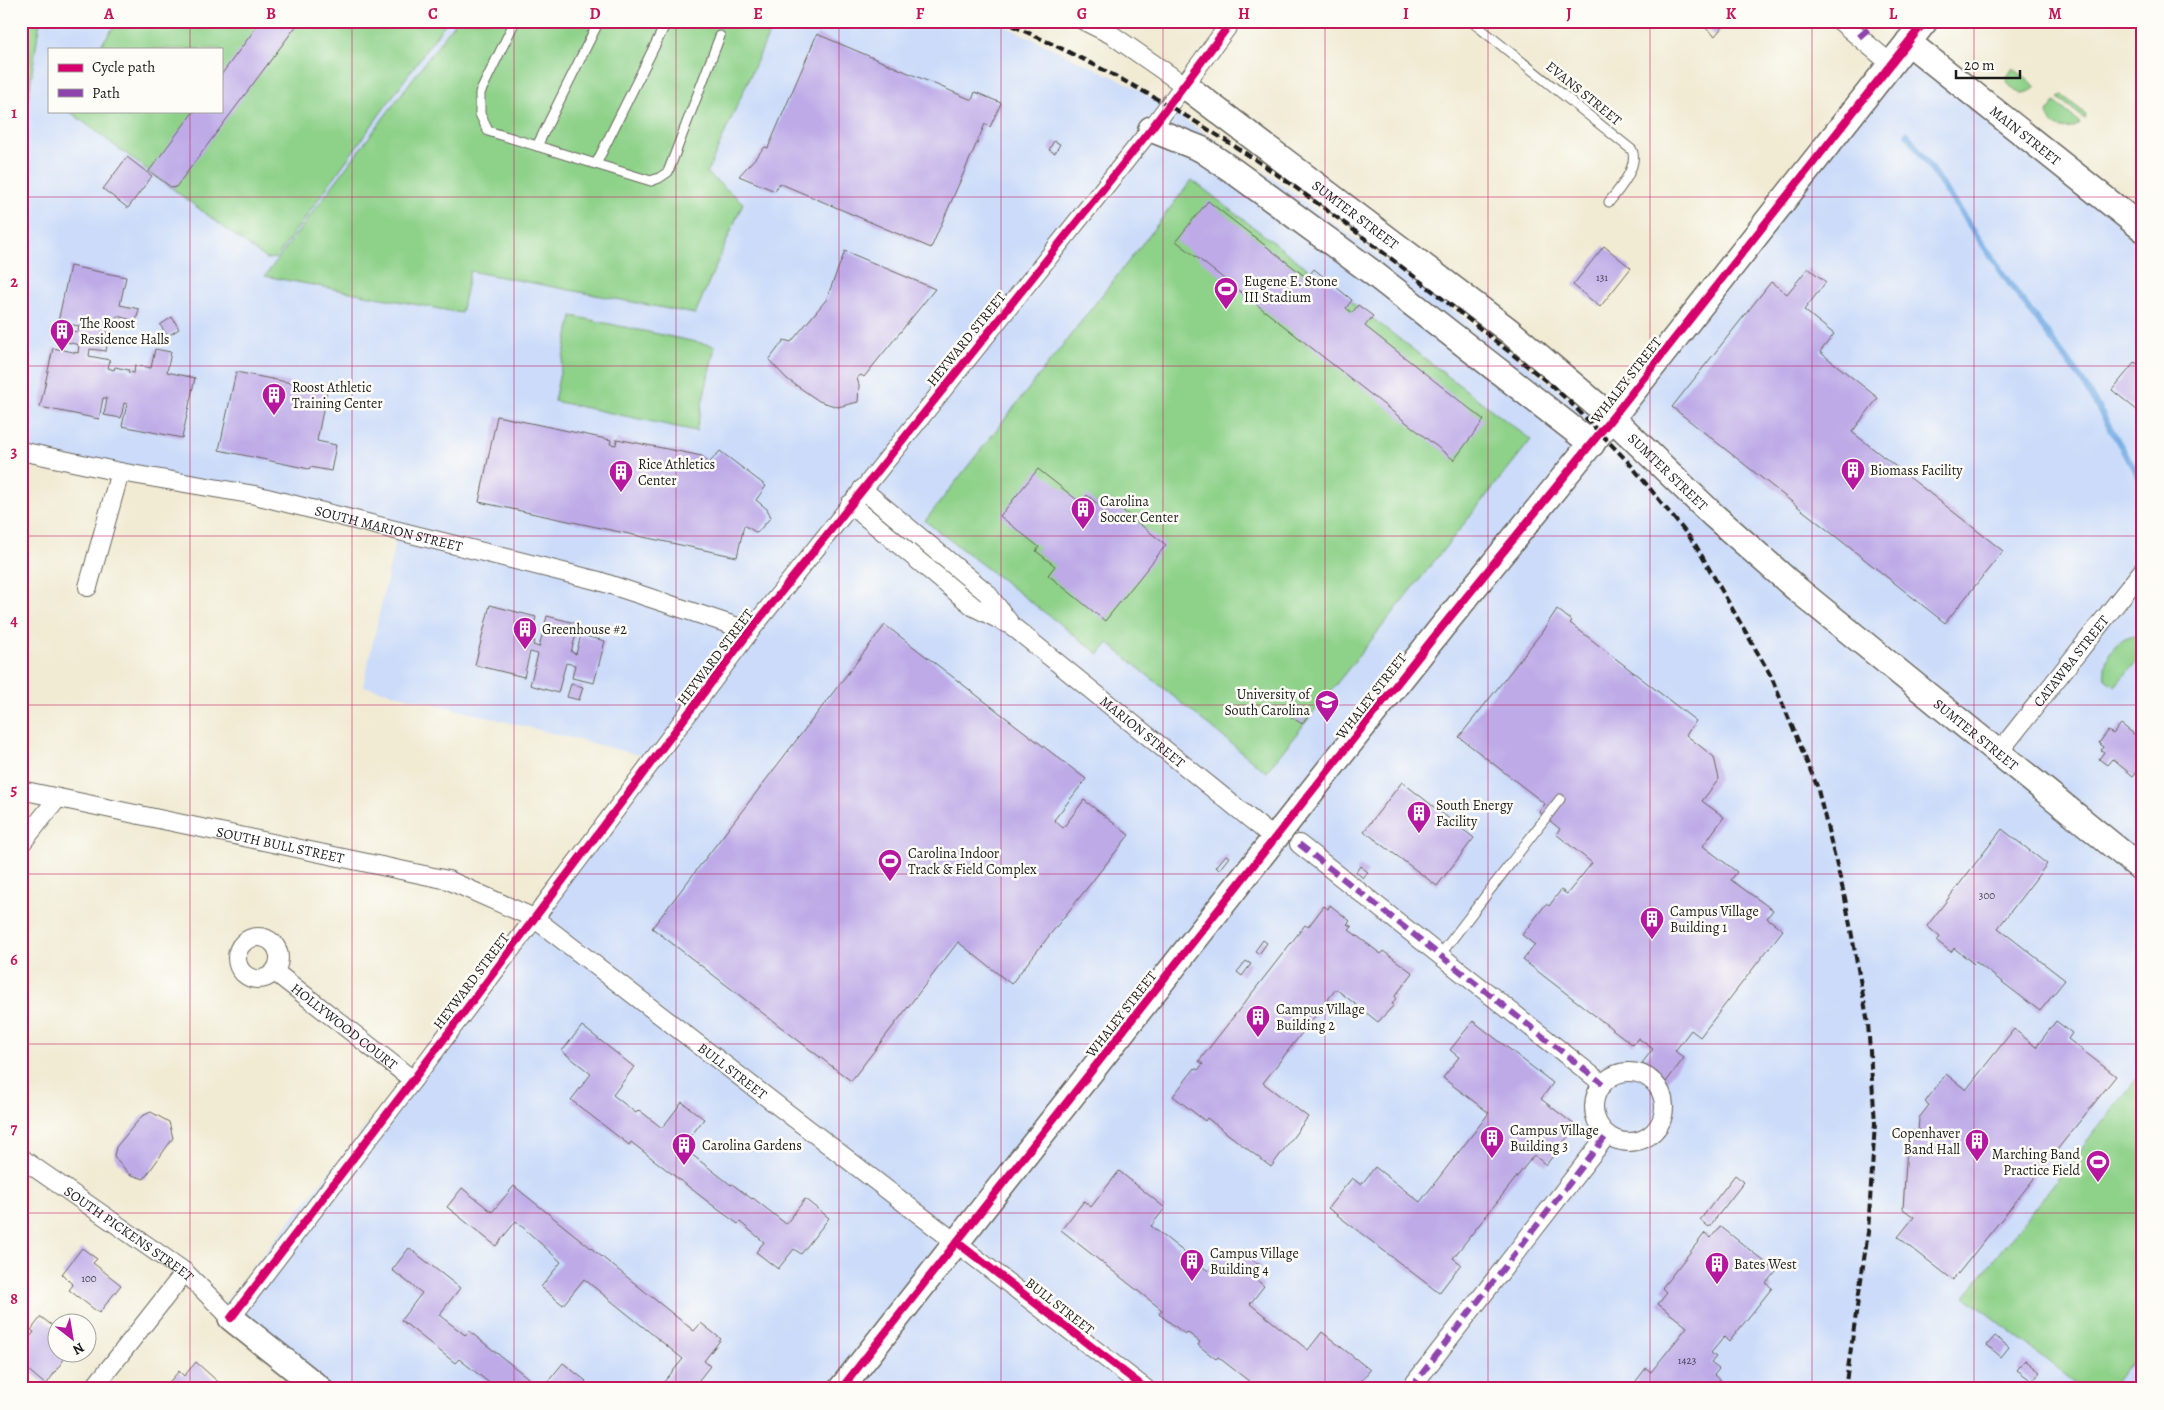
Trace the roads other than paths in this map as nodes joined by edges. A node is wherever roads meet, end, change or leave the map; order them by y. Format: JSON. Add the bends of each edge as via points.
{"nodes":[{"id":1,"x":515,"y":21,"type":"edge"},
{"id":2,"x":599,"y":21,"type":"edge"},
{"id":3,"x":667,"y":21,"type":"edge"},
{"id":4,"x":1084,"y":21,"type":"edge"},
{"id":5,"x":1232,"y":21,"type":"edge"},
{"id":6,"x":1471,"y":21,"type":"edge"},
{"id":7,"x":1840,"y":21,"type":"edge"},
{"id":8,"x":1925,"y":21,"type":"edge"},
{"id":9,"x":720,"y":36,"type":"dead end"},
{"id":10,"x":1908,"y":42,"type":"junction"},
{"id":11,"x":1891,"y":64,"type":"junction"},
{"id":12,"x":1184,"y":85,"type":"junction"},
{"id":13,"x":1151,"y":129,"type":"junction"},
{"id":14,"x":537,"y":146,"type":"junction"},
{"id":15,"x":596,"y":164,"type":"junction"},
{"id":16,"x":1609,"y":202,"type":"dead end"},
{"id":17,"x":2143,"y":229,"type":"edge"},
{"id":18,"x":1612,"y":418,"type":"junction"},
{"id":19,"x":1592,"y":444,"type":"junction"},
{"id":20,"x":21,"y":451,"type":"edge"},
{"id":21,"x":120,"y":472,"type":"junction"},
{"id":22,"x":862,"y":489,"type":"junction"},
{"id":23,"x":850,"y":504,"type":"junction"},
{"id":24,"x":2143,"y":570,"type":"edge"},
{"id":25,"x":88,"y":587,"type":"dead end"},
{"id":26,"x":1012,"y":626,"type":"junction"},
{"id":27,"x":750,"y":631,"type":"junction"},
{"id":28,"x":1999,"y":752,"type":"junction"},
{"id":29,"x":21,"y":790,"type":"edge"},
{"id":30,"x":58,"y":798,"type":"junction"},
{"id":31,"x":1560,"y":800,"type":"dead end"},
{"id":32,"x":1274,"y":838,"type":"junction"},
{"id":33,"x":21,"y":844,"type":"edge"},
{"id":34,"x":1299,"y":844,"type":"dead end"},
{"id":35,"x":2143,"y":870,"type":"edge"},
{"id":36,"x":534,"y":918,"type":"junction"},
{"id":37,"x":1440,"y":955,"type":"junction"},
{"id":38,"x":274,"y":972,"type":"dead end"},
{"id":39,"x":413,"y":1080,"type":"junction"},
{"id":40,"x":1603,"y":1084,"type":"junction"},
{"id":41,"x":1607,"y":1135,"type":"junction"},
{"id":42,"x":21,"y":1158,"type":"edge"},
{"id":43,"x":958,"y":1243,"type":"junction"},
{"id":44,"x":184,"y":1272,"type":"junction"},
{"id":45,"x":231,"y":1318,"type":"junction"},
{"id":46,"x":93,"y":1389,"type":"edge"},
{"id":47,"x":320,"y":1389,"type":"edge"},
{"id":48,"x":841,"y":1389,"type":"edge"},
{"id":49,"x":1146,"y":1389,"type":"edge"},
{"id":50,"x":1410,"y":1389,"type":"edge"}],
"edges":[{"from":1,"to":14,"type":"lane","via":[[480,93],[480,114],[488,131]]},
{"from":2,"to":14,"type":"lane"},
{"from":3,"to":15,"type":"lane"},
{"from":4,"to":12,"type":"street","via":[[1112,35]]},
{"from":5,"to":12,"type":"street","name":"HEYWARD STREET"},
{"from":6,"to":16,"type":"lane","name":"EVANS STREET","via":[[1632,150],[1634,160],[1626,182]]},
{"from":7,"to":11,"type":"street"},
{"from":8,"to":10,"type":"street","name":"WHALEY STREET"},
{"from":9,"to":15,"type":"lane","via":[[668,172],[651,180]]},
{"from":10,"to":11,"type":"street","name":"WHALEY STREET"},
{"from":10,"to":17,"type":"street","name":"MAIN STREET"},
{"from":11,"to":18,"type":"street","name":"WHALEY STREET"},
{"from":12,"to":13,"type":"street","name":"HEYWARD STREET"},
{"from":12,"to":18,"type":"street","name":"SUMTER STREET","via":[[1508,330]]},
{"from":13,"to":19,"type":"street","via":[[1201,149],[1232,170],[1373,274]]},
{"from":13,"to":22,"type":"street","name":"HEYWARD STREET"},
{"from":14,"to":15,"type":"lane"},
{"from":18,"to":19,"type":"street","name":"WHALEY STREET"},
{"from":18,"to":28,"type":"street","name":"SUMTER STREET","via":[[1713,515],[1798,590]]},
{"from":19,"to":32,"type":"street","name":"WHALEY STREET"},
{"from":20,"to":21,"type":"street","name":"SOUTH MARION STREET"},
{"from":21,"to":25,"type":"street"},
{"from":21,"to":27,"type":"street","name":"SOUTH MARION STREET","via":[[255,495],[599,581]]},
{"from":22,"to":23,"type":"street","name":"HEYWARD STREET"},
{"from":22,"to":26,"type":"street","name":"MARION STREET","via":[[987,593]]},
{"from":23,"to":26,"type":"street","name":"MARION STREET","via":[[974,607]]},
{"from":23,"to":27,"type":"street","name":"HEYWARD STREET"},
{"from":24,"to":28,"type":"street","name":"CATAWBA STREET"},
{"from":26,"to":32,"type":"street","name":"MARION STREET"},
{"from":27,"to":36,"type":"street","name":"HEYWARD STREET"},
{"from":28,"to":35,"type":"street","name":"SUMTER STREET"},
{"from":29,"to":30,"type":"street","name":"SOUTH BULL STREET"},
{"from":30,"to":33,"type":"street"},
{"from":30,"to":36,"type":"street","name":"SOUTH BULL STREET","via":[[448,880]]},
{"from":31,"to":37,"type":"lane"},
{"from":32,"to":43,"type":"street","name":"WHALEY STREET"},
{"from":34,"to":37,"type":"street"},
{"from":36,"to":39,"type":"street","name":"HEYWARD STREET"},
{"from":36,"to":43,"type":"street","name":"BULL STREET"},
{"from":37,"to":40,"type":"street"},
{"from":38,"to":39,"type":"street","name":"HOLLYWOOD COURT"},
{"from":39,"to":45,"type":"street","name":"HEYWARD STREET"},
{"from":40,"to":41,"type":"street","via":[[1594,1101],[1594,1111],[1596,1120]]},
{"from":40,"to":41,"type":"street","via":[[1622,1073],[1634,1072],[1654,1083],[1664,1104],[1659,1126],[1641,1141],[1629,1143]]},
{"from":41,"to":50,"type":"street"},
{"from":42,"to":44,"type":"street","name":"SOUTH PICKENS STREET"},
{"from":43,"to":48,"type":"street","name":"WHALEY STREET"},
{"from":43,"to":49,"type":"street","name":"BULL STREET"},
{"from":44,"to":45,"type":"street","name":"SOUTH PICKENS STREET"},
{"from":44,"to":46,"type":"street"},
{"from":45,"to":47,"type":"street"}]}
